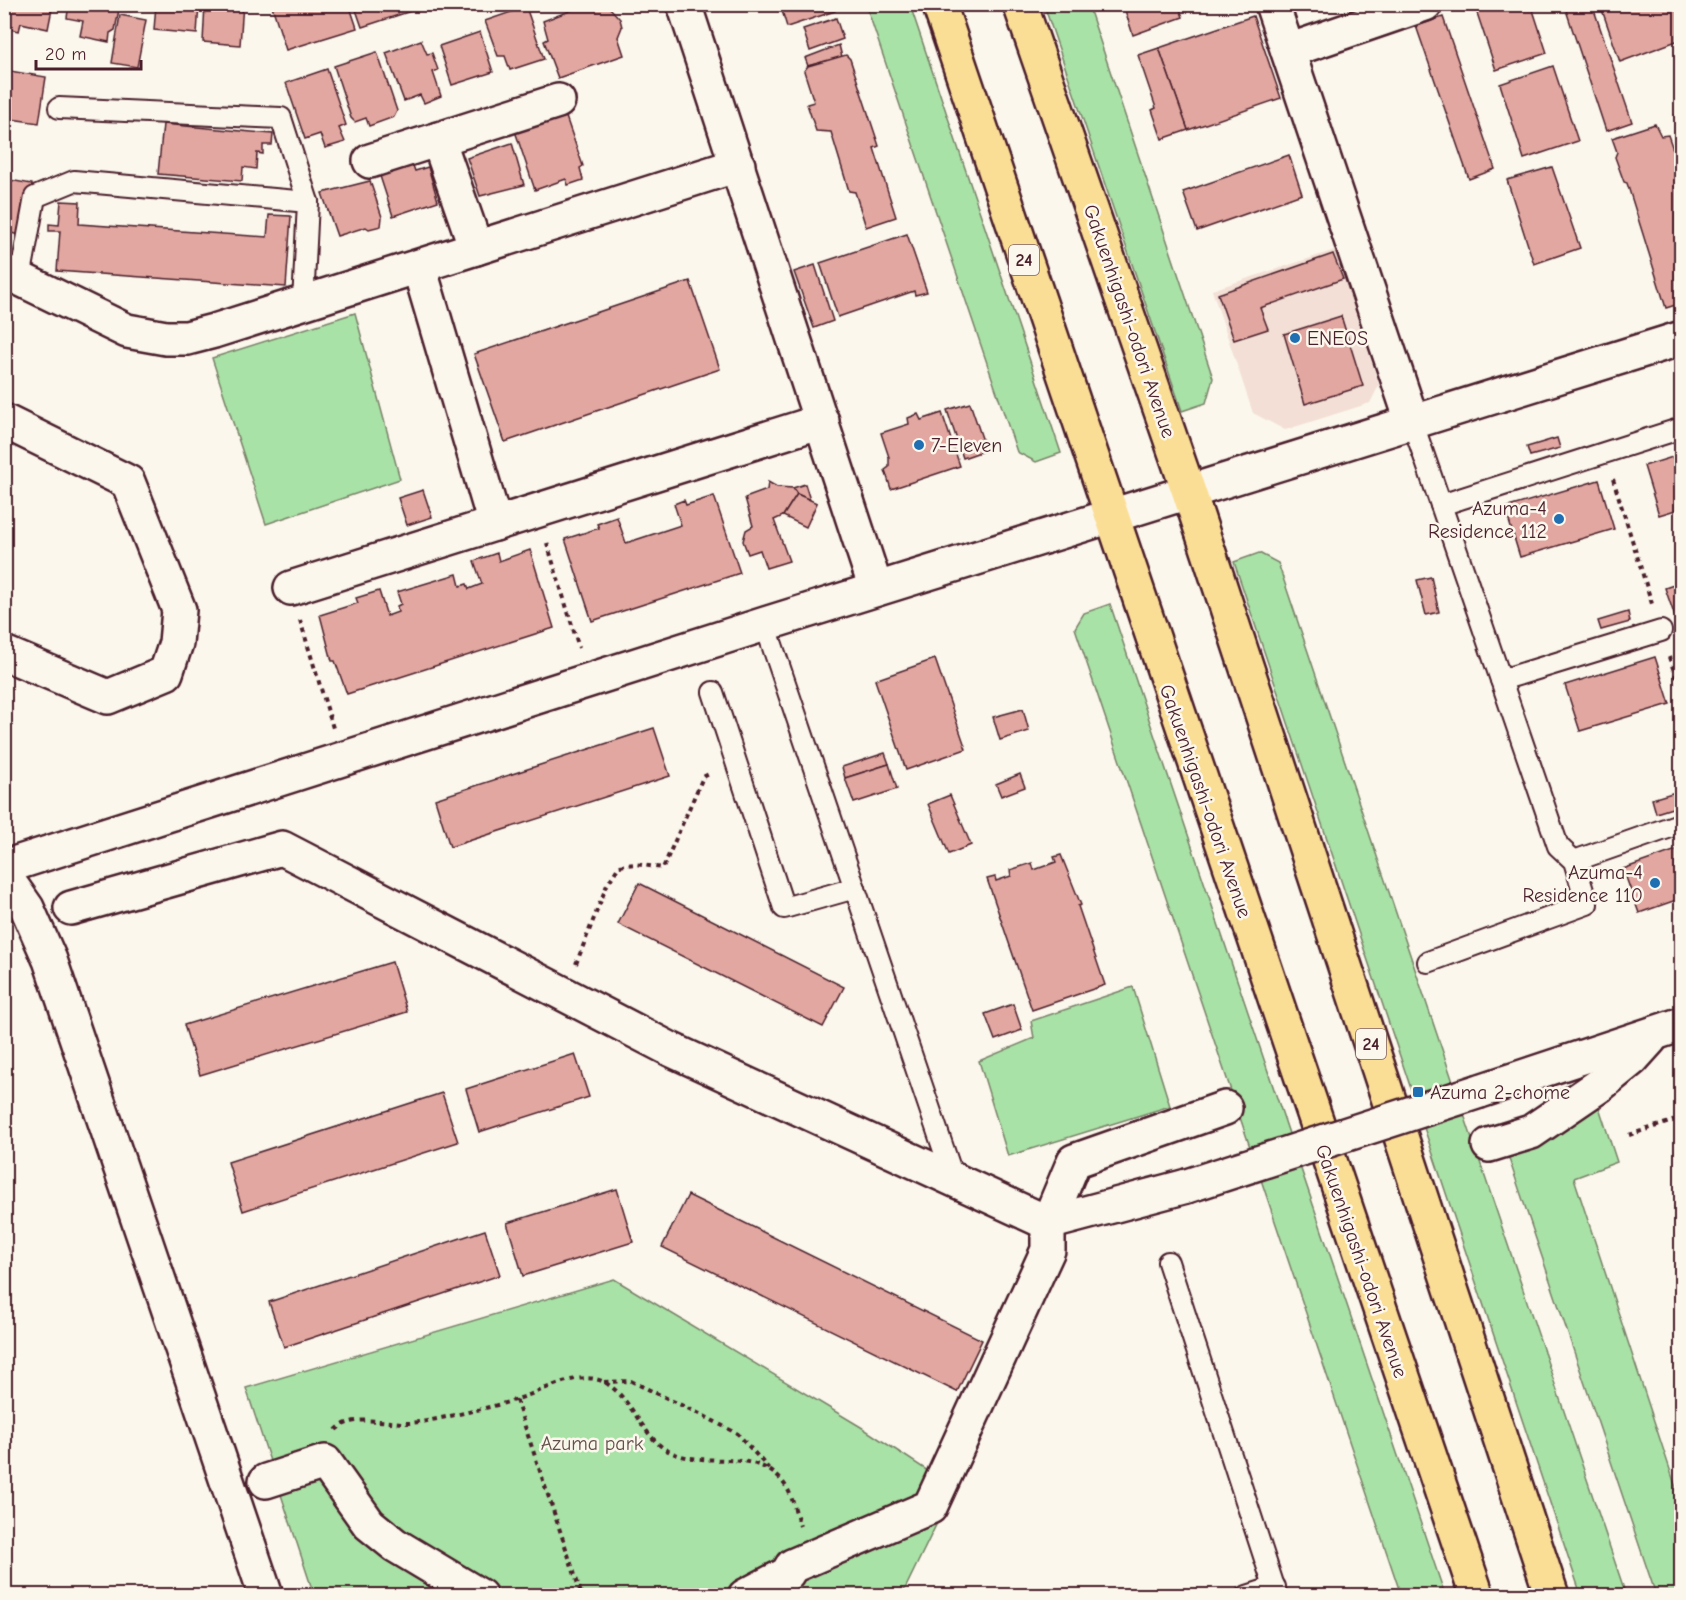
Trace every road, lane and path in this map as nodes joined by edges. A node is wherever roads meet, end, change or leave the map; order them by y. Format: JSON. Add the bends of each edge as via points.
{"nodes":[{"id":1,"x":684,"y":4,"type":"edge"},
{"id":2,"x":939,"y":4,"type":"edge"},
{"id":3,"x":1020,"y":4,"type":"edge"},
{"id":4,"x":1272,"y":4,"type":"edge"},
{"id":5,"x":1425,"y":4,"type":"edge"},
{"id":6,"x":1288,"y":51,"type":"junction"},
{"id":7,"x":558,"y":101,"type":"dead end"},
{"id":8,"x":59,"y":108,"type":"dead end"},
{"id":9,"x":438,"y":139,"type":"junction"},
{"id":10,"x":370,"y":161,"type":"dead end"},
{"id":11,"x":738,"y":165,"type":"junction"},
{"id":12,"x":308,"y":202,"type":"junction"},
{"id":13,"x":476,"y":248,"type":"junction"},
{"id":14,"x":419,"y":267,"type":"junction"},
{"id":15,"x":12,"y":275,"type":"edge"},
{"id":16,"x":303,"y":304,"type":"junction"},
{"id":17,"x":1682,"y":338,"type":"edge"},
{"id":18,"x":4,"y":421,"type":"edge"},
{"id":19,"x":822,"y":421,"type":"junction"},
{"id":20,"x":1413,"y":424,"type":"junction"},
{"id":21,"x":1682,"y":428,"type":"edge"},
{"id":22,"x":1604,"y":453,"type":"junction"},
{"id":23,"x":1189,"y":492,"type":"junction"},
{"id":24,"x":1441,"y":505,"type":"junction"},
{"id":25,"x":537,"y":511,"type":"junction"},
{"id":26,"x":1110,"y":516,"type":"junction"},
{"id":27,"x":495,"y":524,"type":"junction"},
{"id":28,"x":291,"y":588,"type":"joint"},
{"id":29,"x":876,"y":589,"type":"junction"},
{"id":30,"x":765,"y":624,"type":"junction"},
{"id":31,"x":1661,"y":631,"type":"junction"},
{"id":32,"x":4,"y":652,"type":"edge"},
{"id":33,"x":582,"y":657,"type":"dead end"},
{"id":34,"x":1501,"y":680,"type":"junction"},
{"id":35,"x":713,"y":692,"type":"dead end"},
{"id":36,"x":1682,"y":693,"type":"edge"},
{"id":37,"x":335,"y":735,"type":"dead end"},
{"id":38,"x":735,"y":759,"type":"junction"},
{"id":39,"x":1682,"y":823,"type":"edge"},
{"id":40,"x":1574,"y":861,"type":"junction"},
{"id":41,"x":4,"y":867,"type":"edge"},
{"id":42,"x":4,"y":875,"type":"edge"},
{"id":43,"x":855,"y":888,"type":"junction"},
{"id":44,"x":71,"y":908,"type":"dead end"},
{"id":45,"x":1428,"y":962,"type":"dead end"},
{"id":46,"x":565,"y":994,"type":"junction"},
{"id":47,"x":1669,"y":1028,"type":"edge"},
{"id":48,"x":1225,"y":1108,"type":"dead end"},
{"id":49,"x":1682,"y":1118,"type":"edge"},
{"id":50,"x":1629,"y":1135,"type":"dead end"},
{"id":51,"x":1489,"y":1145,"type":"dead end"},
{"id":52,"x":954,"y":1180,"type":"junction"},
{"id":53,"x":1048,"y":1223,"type":"junction"},
{"id":54,"x":1168,"y":1262,"type":"dead end"},
{"id":55,"x":604,"y":1382,"type":"junction"},
{"id":56,"x":516,"y":1400,"type":"junction"},
{"id":57,"x":325,"y":1462,"type":"junction"},
{"id":58,"x":771,"y":1472,"type":"junction"},
{"id":59,"x":266,"y":1481,"type":"dead end"},
{"id":60,"x":810,"y":1558,"type":"junction"},
{"id":61,"x":1276,"y":1591,"type":"edge"},
{"id":62,"x":266,"y":1596,"type":"edge"},
{"id":63,"x":480,"y":1596,"type":"edge"},
{"id":64,"x":582,"y":1596,"type":"edge"},
{"id":65,"x":745,"y":1596,"type":"edge"},
{"id":66,"x":1247,"y":1596,"type":"edge"},
{"id":67,"x":1477,"y":1596,"type":"edge"},
{"id":68,"x":1552,"y":1596,"type":"edge"}],
"edges":[{"from":1,"to":11,"type":"street"},
{"from":2,"to":26,"type":"main road","name":"Gakuenhigashi-odori Avenue","number":"24"},
{"from":3,"to":23,"type":"main road","name":"Gakuenhigashi-odori Avenue","number":"24"},
{"from":4,"to":6,"type":"street"},
{"from":5,"to":6,"type":"street"},
{"from":6,"to":20,"type":"street"},
{"from":7,"to":9,"type":"street"},
{"from":8,"to":12,"type":"lane","via":[[281,118]]},
{"from":9,"to":10,"type":"street"},
{"from":9,"to":13,"type":"street"},
{"from":11,"to":13,"type":"street"},
{"from":11,"to":19,"type":"street"},
{"from":12,"to":15,"type":"lane","via":[[74,181],[35,197]]},
{"from":12,"to":16,"type":"lane"},
{"from":13,"to":14,"type":"street"},
{"from":14,"to":16,"type":"street"},
{"from":14,"to":27,"type":"street"},
{"from":15,"to":16,"type":"street","via":[[103,321],[157,337],[187,338]]},
{"from":17,"to":20,"type":"street"},
{"from":18,"to":32,"type":"street","via":[[128,482],[179,610],[176,643],[166,673],[108,697]]},
{"from":19,"to":25,"type":"street"},
{"from":19,"to":29,"type":"street"},
{"from":20,"to":23,"type":"street"},
{"from":20,"to":24,"type":"lane"},
{"from":21,"to":22,"type":"lane"},
{"from":22,"to":24,"type":"lane"},
{"from":22,"to":31,"type":"path"},
{"from":23,"to":26,"type":"street"},
{"from":23,"to":68,"type":"main road","name":"Gakuenhigashi-odori Avenue","number":"24"},
{"from":24,"to":34,"type":"lane"},
{"from":25,"to":27,"type":"street"},
{"from":25,"to":33,"type":"path"},
{"from":26,"to":29,"type":"street"},
{"from":26,"to":67,"type":"main road","name":"Gakuenhigashi-odori Avenue","number":"24"},
{"from":27,"to":28,"type":"street"},
{"from":28,"to":37,"type":"path"},
{"from":29,"to":30,"type":"street"},
{"from":30,"to":41,"type":"street"},
{"from":30,"to":43,"type":"lane"},
{"from":31,"to":34,"type":"lane"},
{"from":31,"to":36,"type":"path"},
{"from":34,"to":40,"type":"lane","via":[[1558,846]]},
{"from":35,"to":38,"type":"lane"},
{"from":38,"to":43,"type":"lane","via":[[783,908]]},
{"from":38,"to":46,"type":"path","via":[[704,777],[663,868],[619,866],[607,885]]},
{"from":39,"to":40,"type":"lane"},
{"from":40,"to":45,"type":"lane","via":[[1587,904]]},
{"from":42,"to":62,"type":"street","via":[[27,908],[50,960]]},
{"from":43,"to":52,"type":"lane"},
{"from":44,"to":46,"type":"street","via":[[282,848]]},
{"from":46,"to":52,"type":"street","via":[[670,1049]]},
{"from":47,"to":51,"type":"street","via":[[1600,1085],[1531,1132]]},
{"from":47,"to":53,"type":"street","bridge":true,"via":[[1187,1186]]},
{"from":48,"to":53,"type":"street","via":[[1074,1161]]},
{"from":49,"to":50,"type":"path"},
{"from":52,"to":53,"type":"street"},
{"from":53,"to":60,"type":"street","via":[[1048,1250],[930,1507]]},
{"from":54,"to":61,"type":"lane"},
{"from":55,"to":56,"type":"path","via":[[565,1382]]},
{"from":55,"to":58,"type":"path","via":[[631,1381],[738,1434]]},
{"from":55,"to":58,"type":"path","via":[[662,1447],[684,1456],[745,1459]]},
{"from":56,"to":57,"type":"path","via":[[411,1423],[349,1421],[337,1428]]},
{"from":56,"to":64,"type":"path"},
{"from":57,"to":59,"type":"street"},
{"from":57,"to":63,"type":"street","via":[[369,1524],[395,1545]]},
{"from":58,"to":60,"type":"path","via":[[787,1488]]},
{"from":60,"to":65,"type":"street"},
{"from":61,"to":66,"type":"lane"}]}
